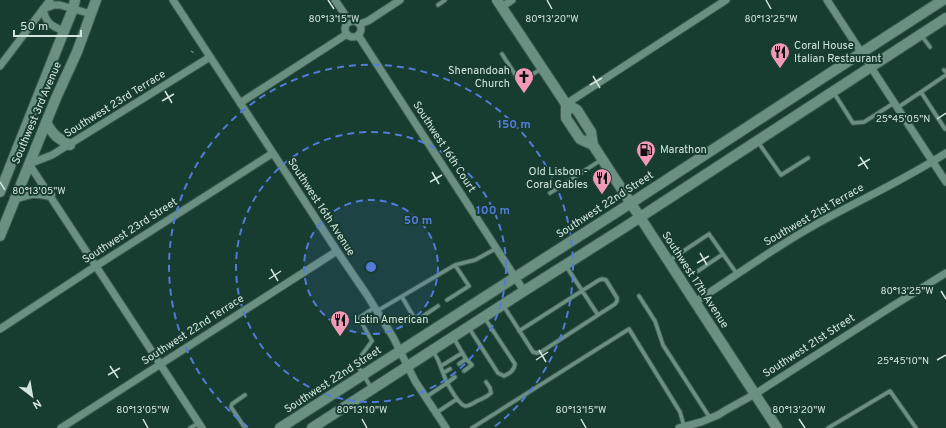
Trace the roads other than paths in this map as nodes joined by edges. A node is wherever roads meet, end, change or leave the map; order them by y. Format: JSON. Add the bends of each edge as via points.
{"nodes":[{"id":1,"x":50,"y":0,"type":"edge"},
{"id":2,"x":96,"y":0,"type":"edge"},
{"id":3,"x":173,"y":0,"type":"edge"},
{"id":4,"x":335,"y":0,"type":"edge"},
{"id":5,"x":400,"y":0,"type":"edge"},
{"id":6,"x":445,"y":0,"type":"edge"},
{"id":7,"x":512,"y":0,"type":"edge"},
{"id":8,"x":726,"y":0,"type":"edge"},
{"id":9,"x":827,"y":0,"type":"edge"},
{"id":10,"x":943,"y":0,"type":"edge"},
{"id":11,"x":500,"y":3,"type":"edge"},
{"id":12,"x":74,"y":4,"type":"edge"},
{"id":13,"x":438,"y":5,"type":"dead end"},
{"id":14,"x":43,"y":9,"type":"junction"},
{"id":15,"x":92,"y":14,"type":"junction"},
{"id":16,"x":946,"y":18,"type":"edge"},
{"id":17,"x":350,"y":22,"type":"junction"},
{"id":18,"x":360,"y":24,"type":"junction"},
{"id":19,"x":64,"y":31,"type":"junction"},
{"id":20,"x":347,"y":34,"type":"junction"},
{"id":21,"x":921,"y":34,"type":"junction"},
{"id":22,"x":358,"y":35,"type":"junction"},
{"id":23,"x":930,"y":47,"type":"dead end"},
{"id":24,"x":861,"y":53,"type":"junction"},
{"id":25,"x":502,"y":54,"type":"dead end"},
{"id":26,"x":210,"y":57,"type":"junction"},
{"id":27,"x":0,"y":66,"type":"edge"},
{"id":28,"x":542,"y":68,"type":"junction"},
{"id":29,"x":870,"y":68,"type":"junction"},
{"id":30,"x":946,"y":72,"type":"edge"},
{"id":31,"x":833,"y":92,"type":"junction"},
{"id":32,"x":921,"y":92,"type":"junction"},
{"id":33,"x":240,"y":103,"type":"junction"},
{"id":34,"x":566,"y":104,"type":"junction"},
{"id":35,"x":895,"y":106,"type":"junction"},
{"id":36,"x":46,"y":122,"type":"junction"},
{"id":37,"x":945,"y":129,"type":"dead end"},
{"id":38,"x":757,"y":141,"type":"junction"},
{"id":39,"x":70,"y":145,"type":"junction"},
{"id":40,"x":273,"y":153,"type":"junction"},
{"id":41,"x":946,"y":153,"type":"edge"},
{"id":42,"x":14,"y":158,"type":"junction"},
{"id":43,"x":808,"y":158,"type":"dead end"},
{"id":44,"x":602,"y":160,"type":"junction"},
{"id":45,"x":932,"y":162,"type":"junction"},
{"id":46,"x":29,"y":164,"type":"junction"},
{"id":47,"x":946,"y":182,"type":"edge"},
{"id":48,"x":0,"y":192,"type":"edge"},
{"id":49,"x":550,"y":193,"type":"dead end"},
{"id":50,"x":50,"y":195,"type":"junction"},
{"id":51,"x":16,"y":198,"type":"junction"},
{"id":52,"x":631,"y":203,"type":"junction"},
{"id":53,"x":640,"y":218,"type":"junction"},
{"id":54,"x":0,"y":236,"type":"edge"},
{"id":55,"x":497,"y":248,"type":"junction"},
{"id":56,"x":337,"y":251,"type":"junction"},
{"id":57,"x":724,"y":254,"type":"junction"},
{"id":58,"x":668,"y":261,"type":"junction"},
{"id":59,"x":565,"y":264,"type":"junction"},
{"id":60,"x":456,"y":265,"type":"junction"},
{"id":61,"x":96,"y":266,"type":"junction"},
{"id":62,"x":698,"y":271,"type":"dead end"},
{"id":63,"x":737,"y":274,"type":"junction"},
{"id":64,"x":946,"y":274,"type":"edge"},
{"id":65,"x":515,"y":277,"type":"junction"},
{"id":66,"x":582,"y":290,"type":"junction"},
{"id":67,"x":524,"y":291,"type":"junction"},
{"id":68,"x":639,"y":296,"type":"dead end"},
{"id":69,"x":402,"y":297,"type":"junction"},
{"id":70,"x":447,"y":300,"type":"dead end"},
{"id":71,"x":695,"y":302,"type":"junction"},
{"id":72,"x":502,"y":305,"type":"junction"},
{"id":73,"x":438,"y":306,"type":"dead end"},
{"id":74,"x":376,"y":309,"type":"junction"},
{"id":75,"x":598,"y":315,"type":"junction"},
{"id":76,"x":484,"y":317,"type":"junction"},
{"id":77,"x":468,"y":327,"type":"junction"},
{"id":78,"x":0,"y":328,"type":"edge"},
{"id":79,"x":519,"y":331,"type":"junction"},
{"id":80,"x":452,"y":337,"type":"junction"},
{"id":81,"x":432,"y":350,"type":"junction"},
{"id":82,"x":400,"y":351,"type":"junction"},
{"id":83,"x":462,"y":353,"type":"junction"},
{"id":84,"x":466,"y":358,"type":"junction"},
{"id":85,"x":160,"y":364,"type":"junction"},
{"id":86,"x":459,"y":364,"type":"dead end"},
{"id":87,"x":441,"y":366,"type":"junction"},
{"id":88,"x":408,"y":367,"type":"junction"},
{"id":89,"x":450,"y":369,"type":"dead end"},
{"id":90,"x":464,"y":371,"type":"dead end"},
{"id":91,"x":443,"y":373,"type":"junction"},
{"id":92,"x":363,"y":375,"type":"junction"},
{"id":93,"x":455,"y":377,"type":"dead end"},
{"id":94,"x":486,"y":382,"type":"dead end"},
{"id":95,"x":447,"y":383,"type":"junction"},
{"id":96,"x":372,"y":389,"type":"junction"},
{"id":97,"x":755,"y":394,"type":"junction"},
{"id":98,"x":245,"y":395,"type":"dead end"},
{"id":99,"x":426,"y":397,"type":"junction"},
{"id":100,"x":457,"y":399,"type":"junction"},
{"id":101,"x":436,"y":413,"type":"junction"},
{"id":102,"x":710,"y":418,"type":"junction"},
{"id":103,"x":200,"y":425,"type":"edge"},
{"id":104,"x":682,"y":427,"type":"edge"},
{"id":105,"x":61,"y":428,"type":"edge"},
{"id":106,"x":190,"y":428,"type":"edge"},
{"id":107,"x":245,"y":428,"type":"edge"},
{"id":108,"x":280,"y":428,"type":"edge"},
{"id":109,"x":312,"y":428,"type":"edge"},
{"id":110,"x":446,"y":428,"type":"edge"},
{"id":111,"x":472,"y":428,"type":"edge"},
{"id":112,"x":777,"y":428,"type":"edge"},
{"id":113,"x":828,"y":428,"type":"edge"},
{"id":114,"x":916,"y":428,"type":"edge"}],
"edges":[{"from":1,"to":14,"type":"street"},
{"from":2,"to":15,"type":"main road","name":"Southwest 3rd Avenue"},
{"from":3,"to":26,"type":"street","name":"Southwest 16th Avenue"},
{"from":4,"to":17,"type":"street"},
{"from":5,"to":18,"type":"street"},
{"from":6,"to":13,"type":"lane"},
{"from":7,"to":11,"type":"street"},
{"from":8,"to":34,"type":"street"},
{"from":9,"to":24,"type":"street"},
{"from":10,"to":24,"type":"main road","name":"Southwest 22nd Street"},
{"from":11,"to":28,"type":"main road","name":"Southwest 17th Avenue"},
{"from":12,"to":14,"type":"street","via":[[54,5]]},
{"from":12,"to":15,"type":"street"},
{"from":12,"to":19,"type":"main road","name":"Southwest 3rd Avenue"},
{"from":14,"to":19,"type":"street","via":[[48,23]]},
{"from":14,"to":27,"type":"street"},
{"from":15,"to":36,"type":"main road","name":"Southwest 3rd Avenue"},
{"from":16,"to":21,"type":"main road"},
{"from":17,"to":18,"type":"street"},
{"from":17,"to":20,"type":"street","via":[[346,27]]},
{"from":18,"to":22,"type":"street"},
{"from":19,"to":42,"type":"main road","name":"Southwest 3rd Avenue"},
{"from":20,"to":22,"type":"street","via":[[354,37]]},
{"from":20,"to":33,"type":"street"},
{"from":21,"to":23,"type":"lane"},
{"from":21,"to":29,"type":"main road"},
{"from":22,"to":55,"type":"street","name":"Southwest 16th Court"},
{"from":24,"to":29,"type":"street"},
{"from":24,"to":52,"type":"main road","name":"Southwest 22nd Street"},
{"from":25,"to":28,"type":"lane","via":[[520,82]]},
{"from":26,"to":33,"type":"street","name":"Southwest 16th Avenue"},
{"from":26,"to":39,"type":"street","name":"Southwest 23rd Terrace"},
{"from":28,"to":34,"type":"main road","name":"Southwest 17th Avenue"},
{"from":29,"to":31,"type":"main road"},
{"from":29,"to":35,"type":"street"},
{"from":30,"to":32,"type":"lane"},
{"from":31,"to":35,"type":"lane","via":[[853,123],[864,122]]},
{"from":31,"to":38,"type":"main road"},
{"from":32,"to":35,"type":"lane"},
{"from":32,"to":37,"type":"lane"},
{"from":33,"to":40,"type":"street","name":"Southwest 16th Avenue"},
{"from":34,"to":44,"type":"main road","name":"Southwest 17th Avenue","via":[[577,110],[591,132],[593,145]]},
{"from":35,"to":45,"type":"street"},
{"from":36,"to":39,"type":"main road","via":[[52,133]]},
{"from":36,"to":46,"type":"main road","name":"Southwest 3rd Avenue"},
{"from":38,"to":43,"type":"lane","via":[[782,175]]},
{"from":38,"to":53,"type":"main road"},
{"from":39,"to":46,"type":"street","name":"Southwest 23rd Terrace"},
{"from":40,"to":56,"type":"street","name":"Southwest 16th Avenue"},
{"from":40,"to":61,"type":"street","name":"Southwest 23rd Street"},
{"from":41,"to":45,"type":"street","name":"Southwest 21st Terrace"},
{"from":42,"to":46,"type":"main road"},
{"from":42,"to":48,"type":"main road","name":"Southwest 3rd Avenue"},
{"from":44,"to":49,"type":"lane"},
{"from":44,"to":52,"type":"main road","name":"Southwest 17th Avenue"},
{"from":45,"to":47,"type":"street"},
{"from":45,"to":63,"type":"street","name":"Southwest 21st Terrace","via":[[784,243]]},
{"from":46,"to":50,"type":"street"},
{"from":46,"to":51,"type":"main road","name":"Southwest 3rd Avenue"},
{"from":50,"to":51,"type":"main road","via":[[32,192]]},
{"from":50,"to":61,"type":"street"},
{"from":51,"to":54,"type":"main road","name":"Southwest 3rd Avenue"},
{"from":52,"to":53,"type":"main road","name":"Southwest 17th Avenue"},
{"from":52,"to":65,"type":"main road","name":"Southwest 22nd Street"},
{"from":53,"to":58,"type":"main road","name":"Southwest 17th Avenue"},
{"from":53,"to":59,"type":"main road"},
{"from":55,"to":60,"type":"lane","via":[[475,260]]},
{"from":55,"to":65,"type":"street","name":"Southwest 16th Court"},
{"from":56,"to":74,"type":"street","name":"Southwest 16th Avenue"},
{"from":56,"to":85,"type":"street","name":"Southwest 22nd Terrace"},
{"from":57,"to":58,"type":"lane","via":[[709,234]]},
{"from":57,"to":62,"type":"lane"},
{"from":57,"to":63,"type":"lane"},
{"from":58,"to":71,"type":"main road","name":"Southwest 17th Avenue"},
{"from":59,"to":66,"type":"lane"},
{"from":59,"to":67,"type":"main road"},
{"from":60,"to":69,"type":"lane"},
{"from":60,"to":70,"type":"lane","via":[[469,286]]},
{"from":61,"to":78,"type":"street","name":"Southwest 23rd Street"},
{"from":61,"to":85,"type":"street"},
{"from":63,"to":71,"type":"street","name":"Southwest 21st Terrace"},
{"from":64,"to":97,"type":"street","name":"Southwest 21st Street"},
{"from":65,"to":67,"type":"street","name":"Southwest 16th Court"},
{"from":65,"to":82,"type":"main road","name":"Southwest 22nd Street"},
{"from":66,"to":75,"type":"lane"},
{"from":66,"to":75,"type":"lane","via":[[599,280],[606,280],[617,301]]},
{"from":66,"to":79,"type":"lane"},
{"from":67,"to":72,"type":"main road"},
{"from":68,"to":102,"type":"lane","via":[[655,321],[663,345]]},
{"from":69,"to":73,"type":"lane","via":[[416,321]]},
{"from":69,"to":74,"type":"lane"},
{"from":71,"to":97,"type":"main road","name":"Southwest 17th Avenue"},
{"from":72,"to":76,"type":"main road"},
{"from":72,"to":79,"type":"lane"},
{"from":74,"to":82,"type":"street","name":"Southwest 16th Avenue"},
{"from":74,"to":92,"type":"lane","via":[[360,318],[372,341],[356,363]]},
{"from":75,"to":79,"type":"lane","via":[[537,353],[533,352]]},
{"from":76,"to":77,"type":"main road"},
{"from":76,"to":77,"type":"lane","via":[[515,364],[513,371],[504,376],[498,374]]},
{"from":77,"to":80,"type":"main road"},
{"from":80,"to":81,"type":"main road"},
{"from":80,"to":83,"type":"lane"},
{"from":81,"to":87,"type":"lane"},
{"from":81,"to":88,"type":"main road"},
{"from":82,"to":88,"type":"street","name":"Southwest 16th Avenue"},
{"from":82,"to":92,"type":"main road","name":"Southwest 22nd Street"},
{"from":83,"to":84,"type":"lane"},
{"from":83,"to":87,"type":"lane"},
{"from":84,"to":86,"type":"lane"},
{"from":84,"to":90,"type":"lane","via":[[473,366]]},
{"from":85,"to":103,"type":"street"},
{"from":85,"to":105,"type":"street","name":"Southwest 22nd Terrace"},
{"from":87,"to":91,"type":"lane"},
{"from":88,"to":96,"type":"main road"},
{"from":88,"to":99,"type":"street","name":"Southwest 16th Avenue"},
{"from":89,"to":91,"type":"lane"},
{"from":91,"to":95,"type":"lane"},
{"from":92,"to":96,"type":"lane"},
{"from":92,"to":108,"type":"main road","name":"Southwest 22nd Street"},
{"from":93,"to":95,"type":"lane"},
{"from":94,"to":100,"type":"lane","via":[[491,393],[487,396],[465,406]]},
{"from":95,"to":99,"type":"lane"},
{"from":95,"to":100,"type":"lane"},
{"from":96,"to":109,"type":"main road"},
{"from":97,"to":102,"type":"street","name":"Southwest 21st Street"},
{"from":97,"to":112,"type":"main road","name":"Southwest 17th Avenue"},
{"from":98,"to":107,"type":"lane","via":[[231,406]]},
{"from":99,"to":101,"type":"street","name":"Southwest 16th Avenue"},
{"from":100,"to":101,"type":"lane"},
{"from":101,"to":110,"type":"street","name":"Southwest 16th Avenue"},
{"from":102,"to":104,"type":"street","name":"Southwest 21st Street"},
{"from":103,"to":106,"type":"lane"},
{"from":104,"to":111,"type":"lane","via":[[680,412],[629,329]]},
{"from":113,"to":114,"type":"lane","via":[[890,390]]}]}
